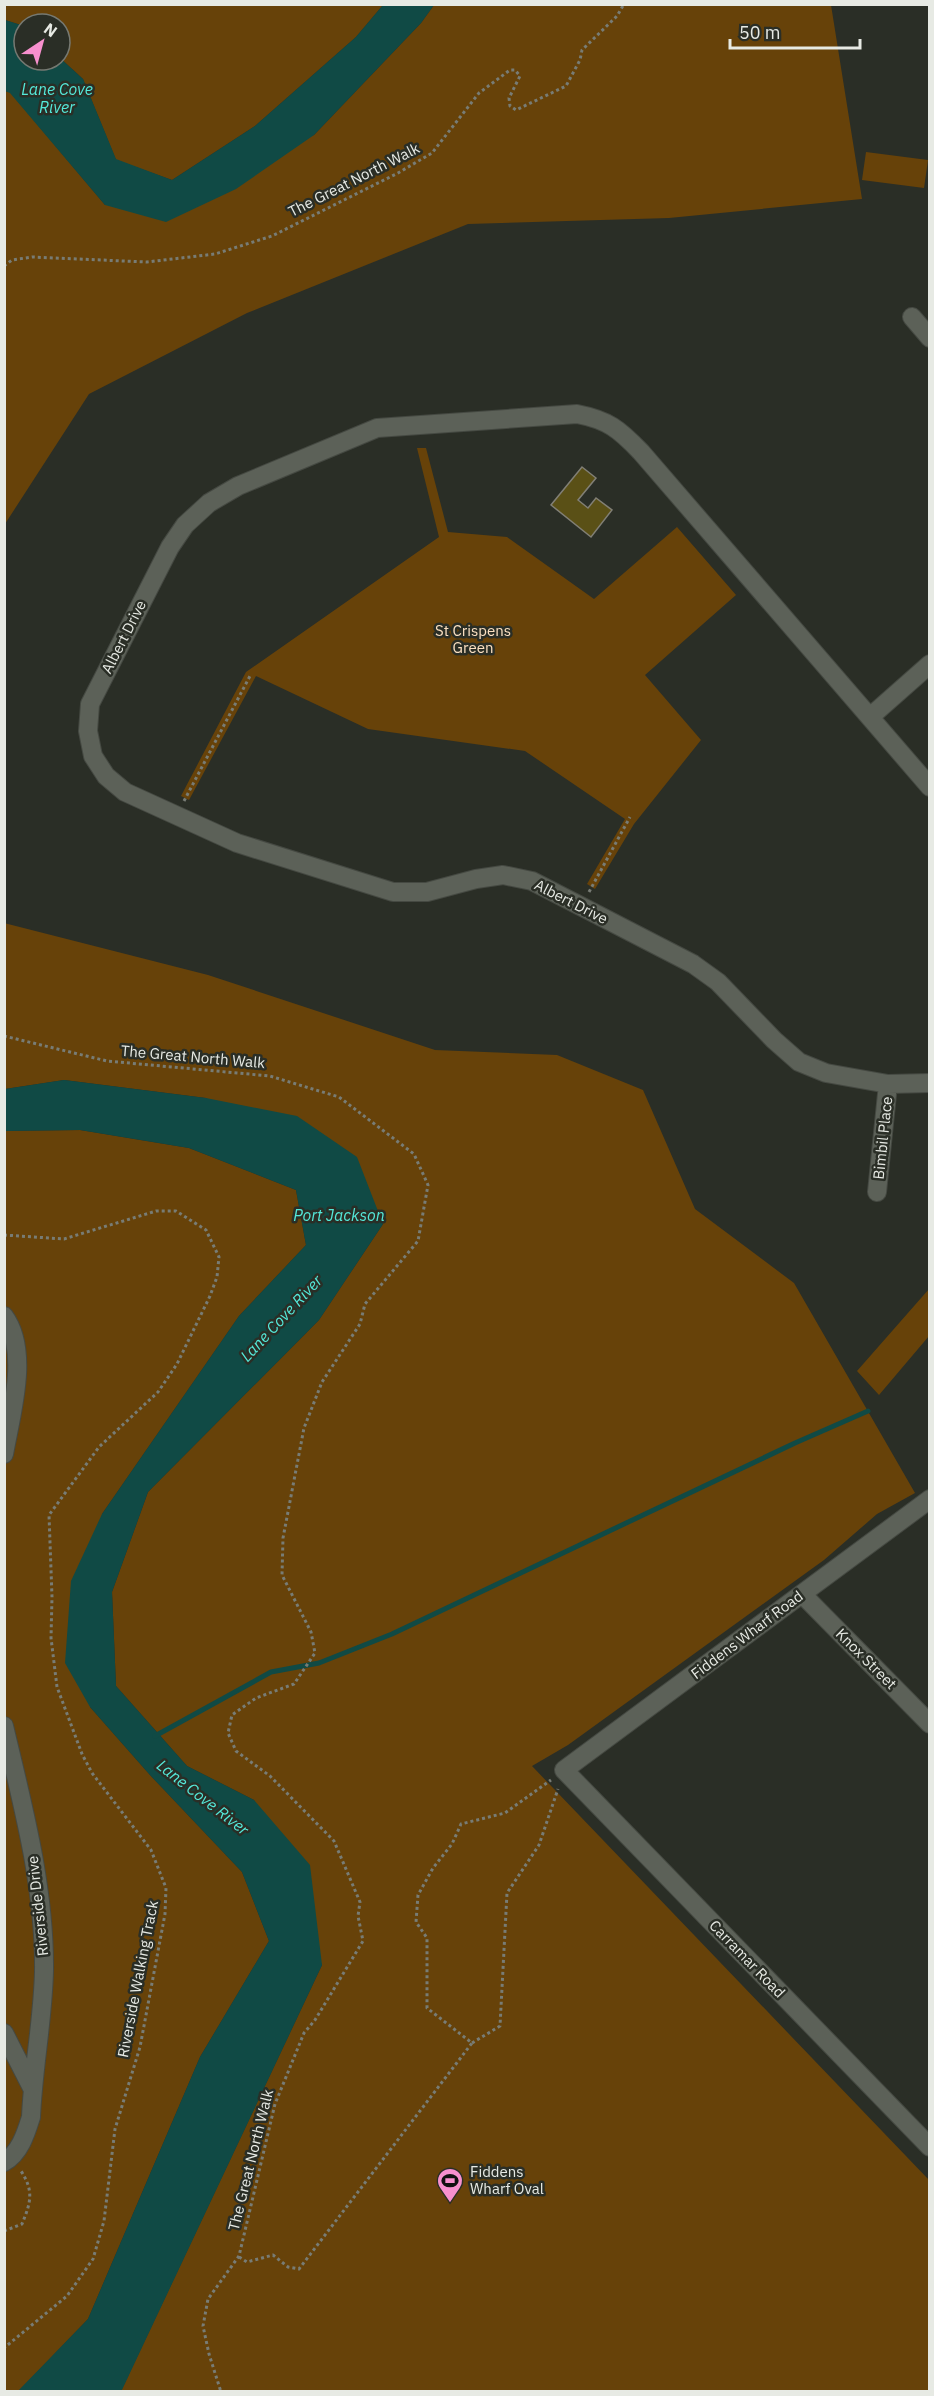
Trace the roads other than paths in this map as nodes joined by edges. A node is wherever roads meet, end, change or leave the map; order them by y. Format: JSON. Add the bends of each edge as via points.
{"nodes":[{"id":1,"x":912,"y":317,"type":"dead end"},
{"id":2,"x":930,"y":338,"type":"edge"},
{"id":3,"x":930,"y":664,"type":"edge"},
{"id":4,"x":870,"y":717,"type":"junction"},
{"id":5,"x":930,"y":787,"type":"edge"},
{"id":6,"x":930,"y":1083,"type":"edge"},
{"id":7,"x":888,"y":1084,"type":"junction"},
{"id":8,"x":877,"y":1192,"type":"dead end"},
{"id":9,"x":4,"y":1316,"type":"edge"},
{"id":10,"x":4,"y":1454,"type":"edge"},
{"id":11,"x":930,"y":1500,"type":"edge"},
{"id":12,"x":802,"y":1594,"type":"junction"},
{"id":13,"x":930,"y":1724,"type":"edge"},
{"id":14,"x":4,"y":1726,"type":"edge"},
{"id":15,"x":564,"y":1770,"type":"joint"},
{"id":16,"x":4,"y":2033,"type":"edge"},
{"id":17,"x":32,"y":2088,"type":"junction"},
{"id":18,"x":930,"y":2147,"type":"edge"},
{"id":19,"x":9,"y":2160,"type":"edge"}],
"edges":[{"from":1,"to":2,"type":"street"},
{"from":3,"to":4,"type":"street"},
{"from":4,"to":5,"type":"street","name":"Albert Drive"},
{"from":4,"to":7,"type":"street","name":"Albert Drive","via":[[623,433],[600,419],[577,414],[377,428],[238,486],[209,503],[185,525],[170,547],[90,704],[88,731],[93,756],[106,776],[124,792],[237,843],[393,892],[427,892],[503,875],[532,881],[693,964],[718,982],[799,1062],[826,1073]]},
{"from":6,"to":7,"type":"street","name":"Albert Drive"},
{"from":7,"to":8,"type":"street","name":"Bimbil Place"},
{"from":9,"to":10,"type":"street","via":[[17,1345],[18,1363]]},
{"from":11,"to":12,"type":"street","name":"Fiddens Wharf Road"},
{"from":12,"to":13,"type":"street","name":"Knox Street"},
{"from":12,"to":15,"type":"street","name":"Fiddens Wharf Road"},
{"from":14,"to":17,"type":"street","name":"Riverside Drive","via":[[29,1835],[41,1910],[44,1971]]},
{"from":15,"to":18,"type":"street","name":"Carramar Road"},
{"from":16,"to":17,"type":"street","name":"Riverside Drive"},
{"from":17,"to":19,"type":"street","name":"Riverside Drive","via":[[31,2117],[25,2137]]}]}
